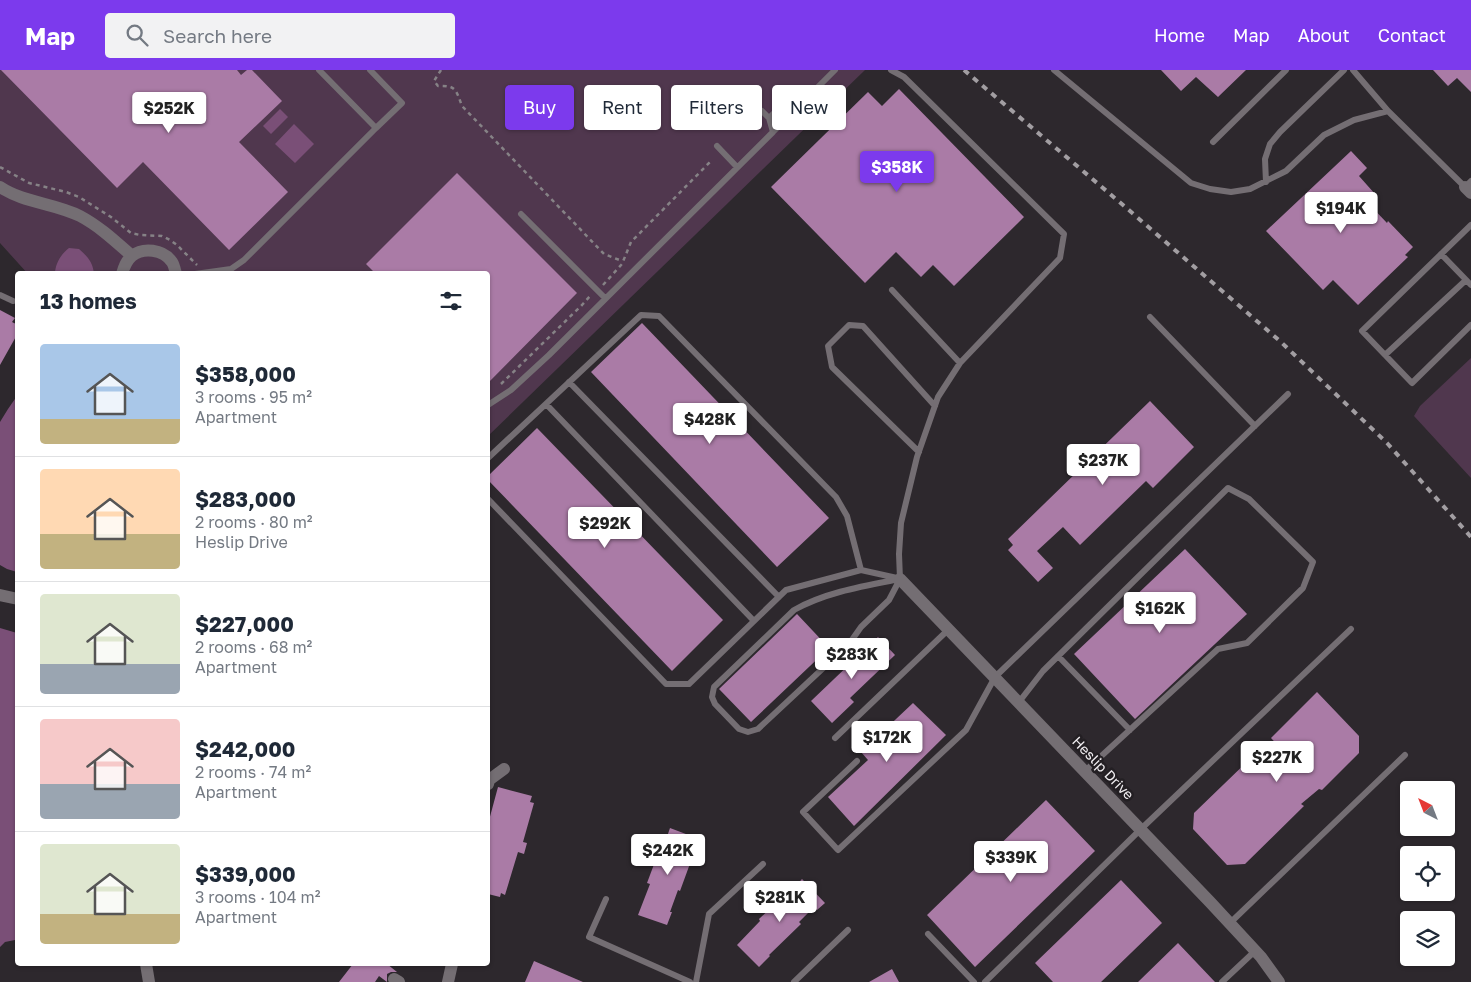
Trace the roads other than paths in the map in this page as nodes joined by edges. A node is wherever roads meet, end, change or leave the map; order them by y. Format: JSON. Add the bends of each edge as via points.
{"nodes":[{"id":1,"x":320,"y":70,"type":"edge"},
{"id":2,"x":370,"y":70,"type":"edge"},
{"id":3,"x":835,"y":70,"type":"edge"},
{"id":4,"x":891,"y":70,"type":"edge"},
{"id":5,"x":1054,"y":70,"type":"edge"},
{"id":6,"x":1286,"y":70,"type":"edge"},
{"id":7,"x":1344,"y":70,"type":"edge"},
{"id":8,"x":1353,"y":70,"type":"edge"},
{"id":9,"x":762,"y":111,"type":"dead end"},
{"id":10,"x":1388,"y":111,"type":"junction"},
{"id":11,"x":772,"y":115,"type":"edge"},
{"id":12,"x":769,"y":118,"type":"junction"},
{"id":13,"x":376,"y":128,"type":"junction"},
{"id":14,"x":773,"y":132,"type":"junction"},
{"id":15,"x":1212,"y":142,"type":"dead end"},
{"id":16,"x":717,"y":146,"type":"dead end"},
{"id":17,"x":737,"y":167,"type":"junction"},
{"id":18,"x":1266,"y":182,"type":"junction"},
{"id":19,"x":0,"y":187,"type":"edge"},
{"id":20,"x":1469,"y":187,"type":"edge"},
{"id":21,"x":522,"y":214,"type":"dead end"},
{"id":22,"x":1471,"y":225,"type":"edge"},
{"id":23,"x":1441,"y":254,"type":"junction"},
{"id":24,"x":132,"y":256,"type":"junction"},
{"id":25,"x":123,"y":271,"type":"edge"},
{"id":26,"x":175,"y":271,"type":"edge"},
{"id":27,"x":218,"y":271,"type":"edge"},
{"id":28,"x":1466,"y":280,"type":"junction"},
{"id":29,"x":1471,"y":285,"type":"edge"},
{"id":30,"x":892,"y":290,"type":"dead end"},
{"id":31,"x":0,"y":295,"type":"edge"},
{"id":32,"x":605,"y":298,"type":"junction"},
{"id":33,"x":12,"y":301,"type":"dead end"},
{"id":34,"x":1150,"y":317,"type":"dead end"},
{"id":35,"x":1471,"y":325,"type":"edge"},
{"id":36,"x":1385,"y":355,"type":"junction"},
{"id":37,"x":960,"y":363,"type":"junction"},
{"id":38,"x":570,"y":382,"type":"junction"},
{"id":39,"x":1288,"y":394,"type":"dead end"},
{"id":40,"x":490,"y":404,"type":"edge"},
{"id":41,"x":546,"y":404,"type":"junction"},
{"id":42,"x":935,"y":406,"type":"junction"},
{"id":43,"x":1255,"y":426,"type":"junction"},
{"id":44,"x":919,"y":452,"type":"junction"},
{"id":45,"x":490,"y":456,"type":"edge"},
{"id":46,"x":490,"y":501,"type":"edge"},
{"id":47,"x":861,"y":570,"type":"junction"},
{"id":48,"x":900,"y":579,"type":"junction"},
{"id":49,"x":0,"y":595,"type":"edge"},
{"id":50,"x":779,"y":597,"type":"junction"},
{"id":51,"x":15,"y":598,"type":"edge"},
{"id":52,"x":754,"y":621,"type":"junction"},
{"id":53,"x":949,"y":629,"type":"junction"},
{"id":54,"x":1351,"y":629,"type":"dead end"},
{"id":55,"x":1058,"y":656,"type":"junction"},
{"id":56,"x":995,"y":677,"type":"junction"},
{"id":57,"x":1019,"y":702,"type":"junction"},
{"id":58,"x":1130,"y":730,"type":"junction"},
{"id":59,"x":835,"y":738,"type":"dead end"},
{"id":60,"x":1405,"y":755,"type":"dead end"},
{"id":61,"x":857,"y":761,"type":"dead end"},
{"id":62,"x":504,"y":769,"type":"dead end"},
{"id":63,"x":1085,"y":771,"type":"junction"},
{"id":64,"x":490,"y":779,"type":"edge"},
{"id":65,"x":1141,"y":829,"type":"junction"},
{"id":66,"x":763,"y":864,"type":"dead end"},
{"id":67,"x":606,"y":899,"type":"dead end"},
{"id":68,"x":1230,"y":923,"type":"junction"},
{"id":69,"x":848,"y":930,"type":"dead end"},
{"id":70,"x":928,"y":934,"type":"dead end"},
{"id":71,"x":1255,"y":951,"type":"junction"},
{"id":72,"x":146,"y":966,"type":"edge"},
{"id":73,"x":452,"y":966,"type":"edge"},
{"id":74,"x":149,"y":982,"type":"edge"},
{"id":75,"x":448,"y":982,"type":"edge"},
{"id":76,"x":690,"y":982,"type":"edge"},
{"id":77,"x":696,"y":982,"type":"edge"},
{"id":78,"x":794,"y":982,"type":"edge"},
{"id":79,"x":974,"y":982,"type":"edge"},
{"id":80,"x":985,"y":982,"type":"edge"},
{"id":81,"x":1222,"y":982,"type":"edge"},
{"id":82,"x":1279,"y":982,"type":"edge"}],
"edges":[{"from":1,"to":13,"type":"lane"},
{"from":2,"to":13,"type":"lane","via":[[402,102]]},
{"from":3,"to":14,"type":"lane"},
{"from":4,"to":37,"type":"lane","via":[[904,77],[1064,234],[1060,258]]},
{"from":5,"to":18,"type":"lane","via":[[1191,183],[1231,192]]},
{"from":6,"to":15,"type":"lane"},
{"from":7,"to":18,"type":"lane","via":[[1270,144],[1265,159]]},
{"from":8,"to":10,"type":"lane"},
{"from":9,"to":12,"type":"lane"},
{"from":10,"to":18,"type":"lane","via":[[1354,120],[1324,135],[1286,171]]},
{"from":10,"to":20,"type":"lane"},
{"from":11,"to":12,"type":"lane"},
{"from":12,"to":14,"type":"lane"},
{"from":13,"to":27,"type":"lane","via":[[244,260],[231,269]]},
{"from":14,"to":17,"type":"lane"},
{"from":16,"to":17,"type":"lane"},
{"from":17,"to":32,"type":"lane"},
{"from":19,"to":24,"type":"street","via":[[31,201],[80,216]]},
{"from":21,"to":32,"type":"lane"},
{"from":22,"to":23,"type":"lane"},
{"from":23,"to":28,"type":"lane"},
{"from":23,"to":36,"type":"lane","via":[[1362,331]]},
{"from":24,"to":25,"type":"street"},
{"from":24,"to":26,"type":"street","via":[[146,250],[160,252],[172,262]]},
{"from":28,"to":29,"type":"lane"},
{"from":28,"to":36,"type":"lane"},
{"from":30,"to":37,"type":"lane"},
{"from":31,"to":33,"type":"lane"},
{"from":32,"to":40,"type":"lane","via":[[511,390]]},
{"from":34,"to":43,"type":"lane"},
{"from":35,"to":36,"type":"lane","via":[[1412,382]]},
{"from":37,"to":42,"type":"lane"},
{"from":38,"to":41,"type":"lane"},
{"from":38,"to":47,"type":"lane","via":[[641,315],[660,316],[836,497],[847,516]]},
{"from":38,"to":50,"type":"lane"},
{"from":39,"to":43,"type":"lane"},
{"from":41,"to":45,"type":"lane"},
{"from":41,"to":52,"type":"lane"},
{"from":42,"to":44,"type":"lane"},
{"from":42,"to":44,"type":"lane","via":[[863,326],[849,325],[828,346],[832,367]]},
{"from":43,"to":56,"type":"lane"},
{"from":44,"to":48,"type":"lane","via":[[901,523]]},
{"from":46,"to":52,"type":"lane","via":[[666,684],[689,684]]},
{"from":47,"to":48,"type":"lane"},
{"from":47,"to":50,"type":"lane","via":[[786,590]]},
{"from":48,"to":48,"type":"lane","via":[[856,587],[808,602],[794,610],[714,687],[712,697],[715,704],[739,729],[748,732],[758,729],[849,644],[861,627],[889,600]]},
{"from":48,"to":53,"type":"street","name":"Heslip Drive"},
{"from":49,"to":51,"type":"street"},
{"from":50,"to":52,"type":"lane"},
{"from":53,"to":56,"type":"street","name":"Heslip Drive"},
{"from":53,"to":59,"type":"lane"},
{"from":54,"to":65,"type":"lane"},
{"from":55,"to":57,"type":"lane"},
{"from":55,"to":58,"type":"lane"},
{"from":55,"to":58,"type":"lane","via":[[1228,488],[1249,499],[1313,562],[1303,588],[1247,643],[1218,650]]},
{"from":56,"to":57,"type":"street","name":"Heslip Drive"},
{"from":56,"to":61,"type":"lane","via":[[966,730],[838,850],[803,812]]},
{"from":57,"to":63,"type":"street","name":"Heslip Drive"},
{"from":58,"to":63,"type":"lane"},
{"from":60,"to":68,"type":"lane"},
{"from":62,"to":64,"type":"street"},
{"from":63,"to":65,"type":"street","name":"Heslip Drive"},
{"from":65,"to":68,"type":"street","name":"Heslip Drive"},
{"from":65,"to":80,"type":"lane"},
{"from":66,"to":77,"type":"lane","via":[[709,914]]},
{"from":67,"to":76,"type":"lane","via":[[589,937]]},
{"from":68,"to":71,"type":"street","name":"Heslip Drive"},
{"from":69,"to":78,"type":"lane"},
{"from":70,"to":79,"type":"lane"},
{"from":71,"to":81,"type":"lane"},
{"from":71,"to":82,"type":"street","name":"Heslip Drive"},
{"from":72,"to":74,"type":"street"},
{"from":73,"to":75,"type":"street"}]}
